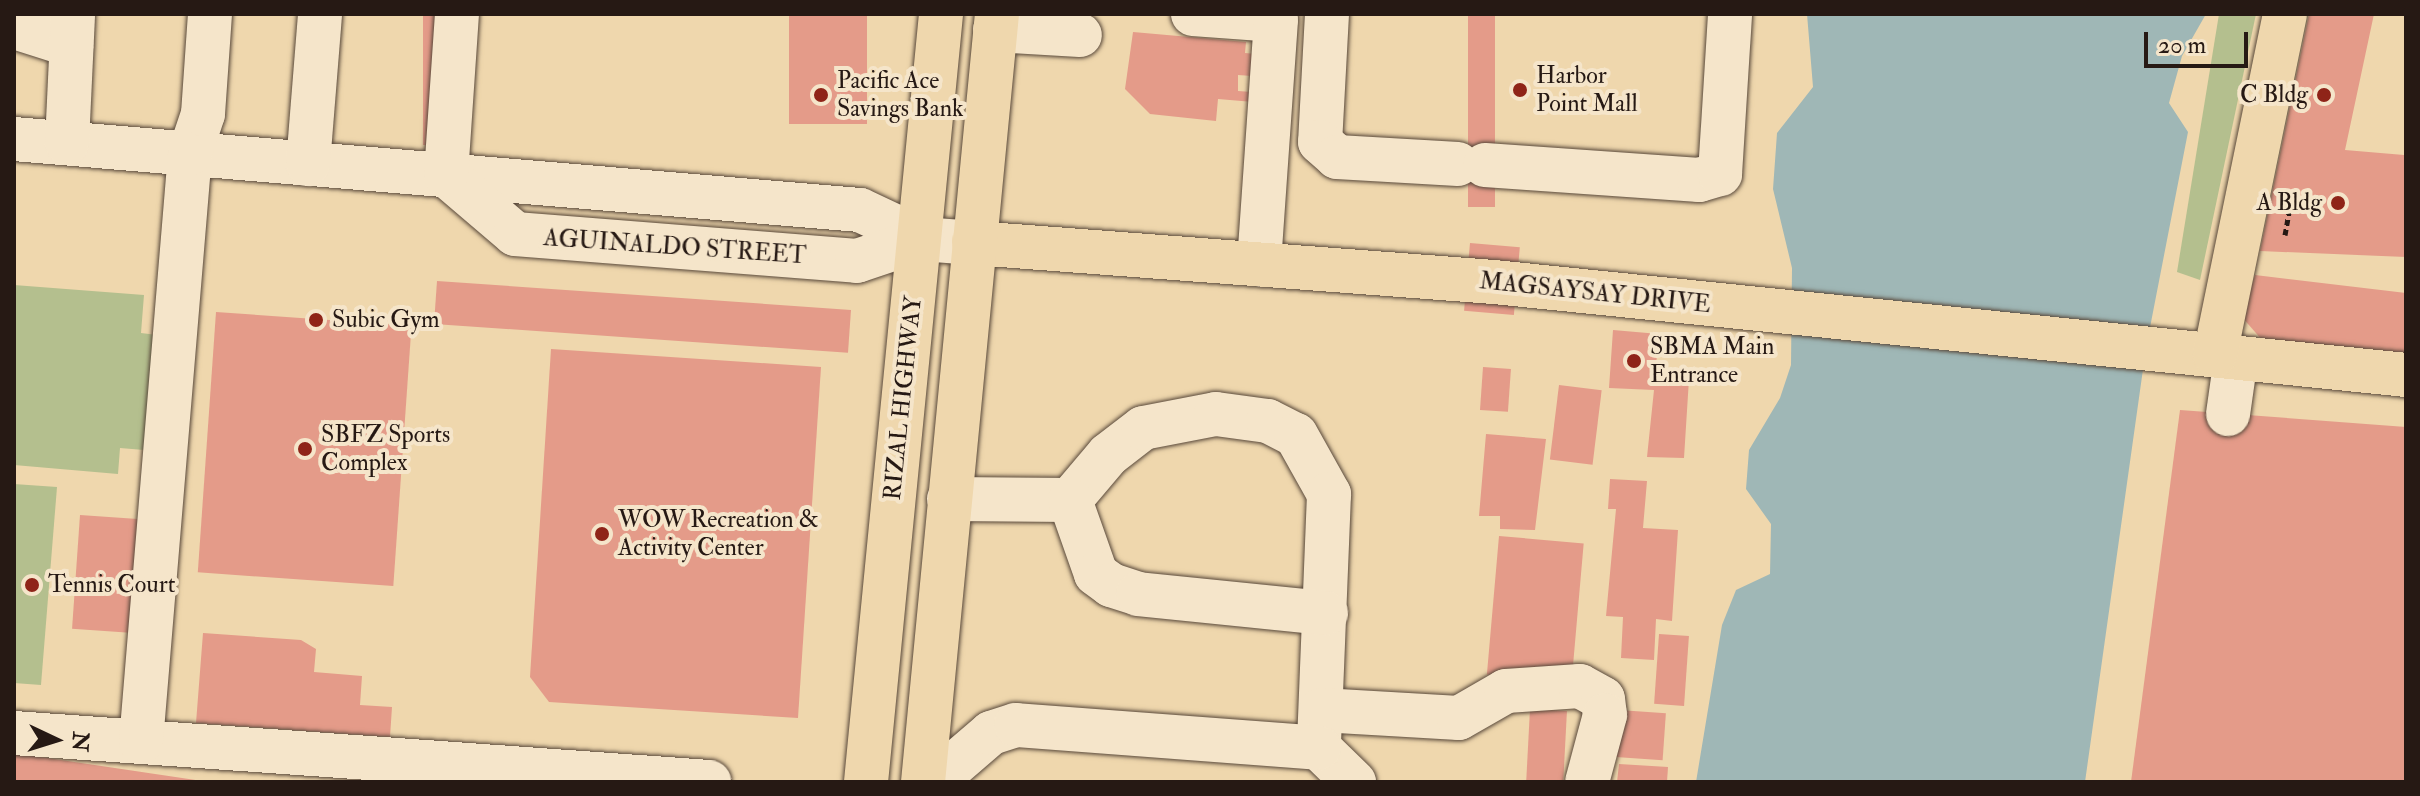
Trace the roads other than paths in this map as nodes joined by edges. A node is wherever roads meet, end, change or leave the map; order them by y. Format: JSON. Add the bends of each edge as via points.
{"nodes":[{"id":1,"x":210,"y":14,"type":"edge"},
{"id":2,"x":320,"y":14,"type":"edge"},
{"id":3,"x":457,"y":14,"type":"edge"},
{"id":4,"x":941,"y":14,"type":"edge"},
{"id":5,"x":1193,"y":14,"type":"edge"},
{"id":6,"x":1327,"y":14,"type":"edge"},
{"id":7,"x":1730,"y":14,"type":"edge"},
{"id":8,"x":2285,"y":14,"type":"edge"},
{"id":9,"x":996,"y":22,"type":"edge"},
{"id":10,"x":14,"y":27,"type":"edge"},
{"id":11,"x":72,"y":30,"type":"edge"},
{"id":12,"x":1080,"y":35,"type":"dead end"},
{"id":13,"x":14,"y":139,"type":"edge"},
{"id":14,"x":67,"y":143,"type":"junction"},
{"id":15,"x":190,"y":153,"type":"junction"},
{"id":16,"x":308,"y":164,"type":"junction"},
{"id":17,"x":446,"y":175,"type":"junction"},
{"id":18,"x":922,"y":239,"type":"junction"},
{"id":19,"x":974,"y":243,"type":"junction"},
{"id":20,"x":1259,"y":264,"type":"junction"},
{"id":21,"x":2225,"y":357,"type":"junction"},
{"id":22,"x":2406,"y":375,"type":"edge"},
{"id":23,"x":2228,"y":414,"type":"dead end"},
{"id":24,"x":949,"y":499,"type":"junction"},
{"id":25,"x":1070,"y":500,"type":"junction"},
{"id":26,"x":1326,"y":613,"type":"junction"},
{"id":27,"x":1320,"y":729,"type":"junction"},
{"id":28,"x":14,"y":733,"type":"edge"},
{"id":29,"x":141,"y":742,"type":"junction"},
{"id":30,"x":709,"y":782,"type":"edge"},
{"id":31,"x":866,"y":782,"type":"edge"},
{"id":32,"x":923,"y":782,"type":"edge"},
{"id":33,"x":934,"y":782,"type":"edge"},
{"id":34,"x":1354,"y":782,"type":"edge"},
{"id":35,"x":1587,"y":782,"type":"edge"}],
"edges":[{"from":1,"to":15,"type":"street","via":[[203,114]]},
{"from":2,"to":16,"type":"street"},
{"from":3,"to":17,"type":"street"},
{"from":4,"to":18,"type":"main road","name":"RIZAL HIGHWAY"},
{"from":5,"to":20,"type":"street","via":[[1276,20]]},
{"from":6,"to":7,"type":"street","via":[[1320,142],[1337,157],[1699,180],[1720,174]]},
{"from":8,"to":21,"type":"main road"},
{"from":9,"to":12,"type":"street"},
{"from":9,"to":19,"type":"main road"},
{"from":10,"to":11,"type":"street"},
{"from":11,"to":14,"type":"street"},
{"from":13,"to":14,"type":"street"},
{"from":14,"to":15,"type":"street"},
{"from":15,"to":16,"type":"street"},
{"from":15,"to":29,"type":"street"},
{"from":16,"to":17,"type":"street"},
{"from":17,"to":18,"type":"street","name":"AGUINALDO STREET","via":[[515,234],[857,261]]},
{"from":18,"to":19,"type":"street","name":"AGUINALDO STREET"},
{"from":18,"to":31,"type":"main road","name":"RIZAL HIGHWAY"},
{"from":19,"to":20,"type":"main road","name":"MAGSAYSAY DRIVE"},
{"from":19,"to":24,"type":"main road"},
{"from":20,"to":21,"type":"main road","name":"MAGSAYSAY DRIVE"},
{"from":21,"to":22,"type":"main road","name":"MAGSAYSAY DRIVE"},
{"from":21,"to":23,"type":"street"},
{"from":24,"to":25,"type":"street"},
{"from":24,"to":32,"type":"main road"},
{"from":25,"to":26,"type":"street","via":[[1096,574],[1111,585],[1138,594]]},
{"from":25,"to":26,"type":"street","via":[[1108,455],[1143,428],[1216,414],[1268,421],[1296,435],[1329,494]]},
{"from":26,"to":27,"type":"street"},
{"from":27,"to":33,"type":"street","via":[[1016,725],[991,733]]},
{"from":27,"to":34,"type":"street"},
{"from":27,"to":35,"type":"street","via":[[1459,718],[1506,691],[1580,686],[1603,699],[1605,715]]},
{"from":28,"to":29,"type":"street"},
{"from":29,"to":30,"type":"street"}]}
